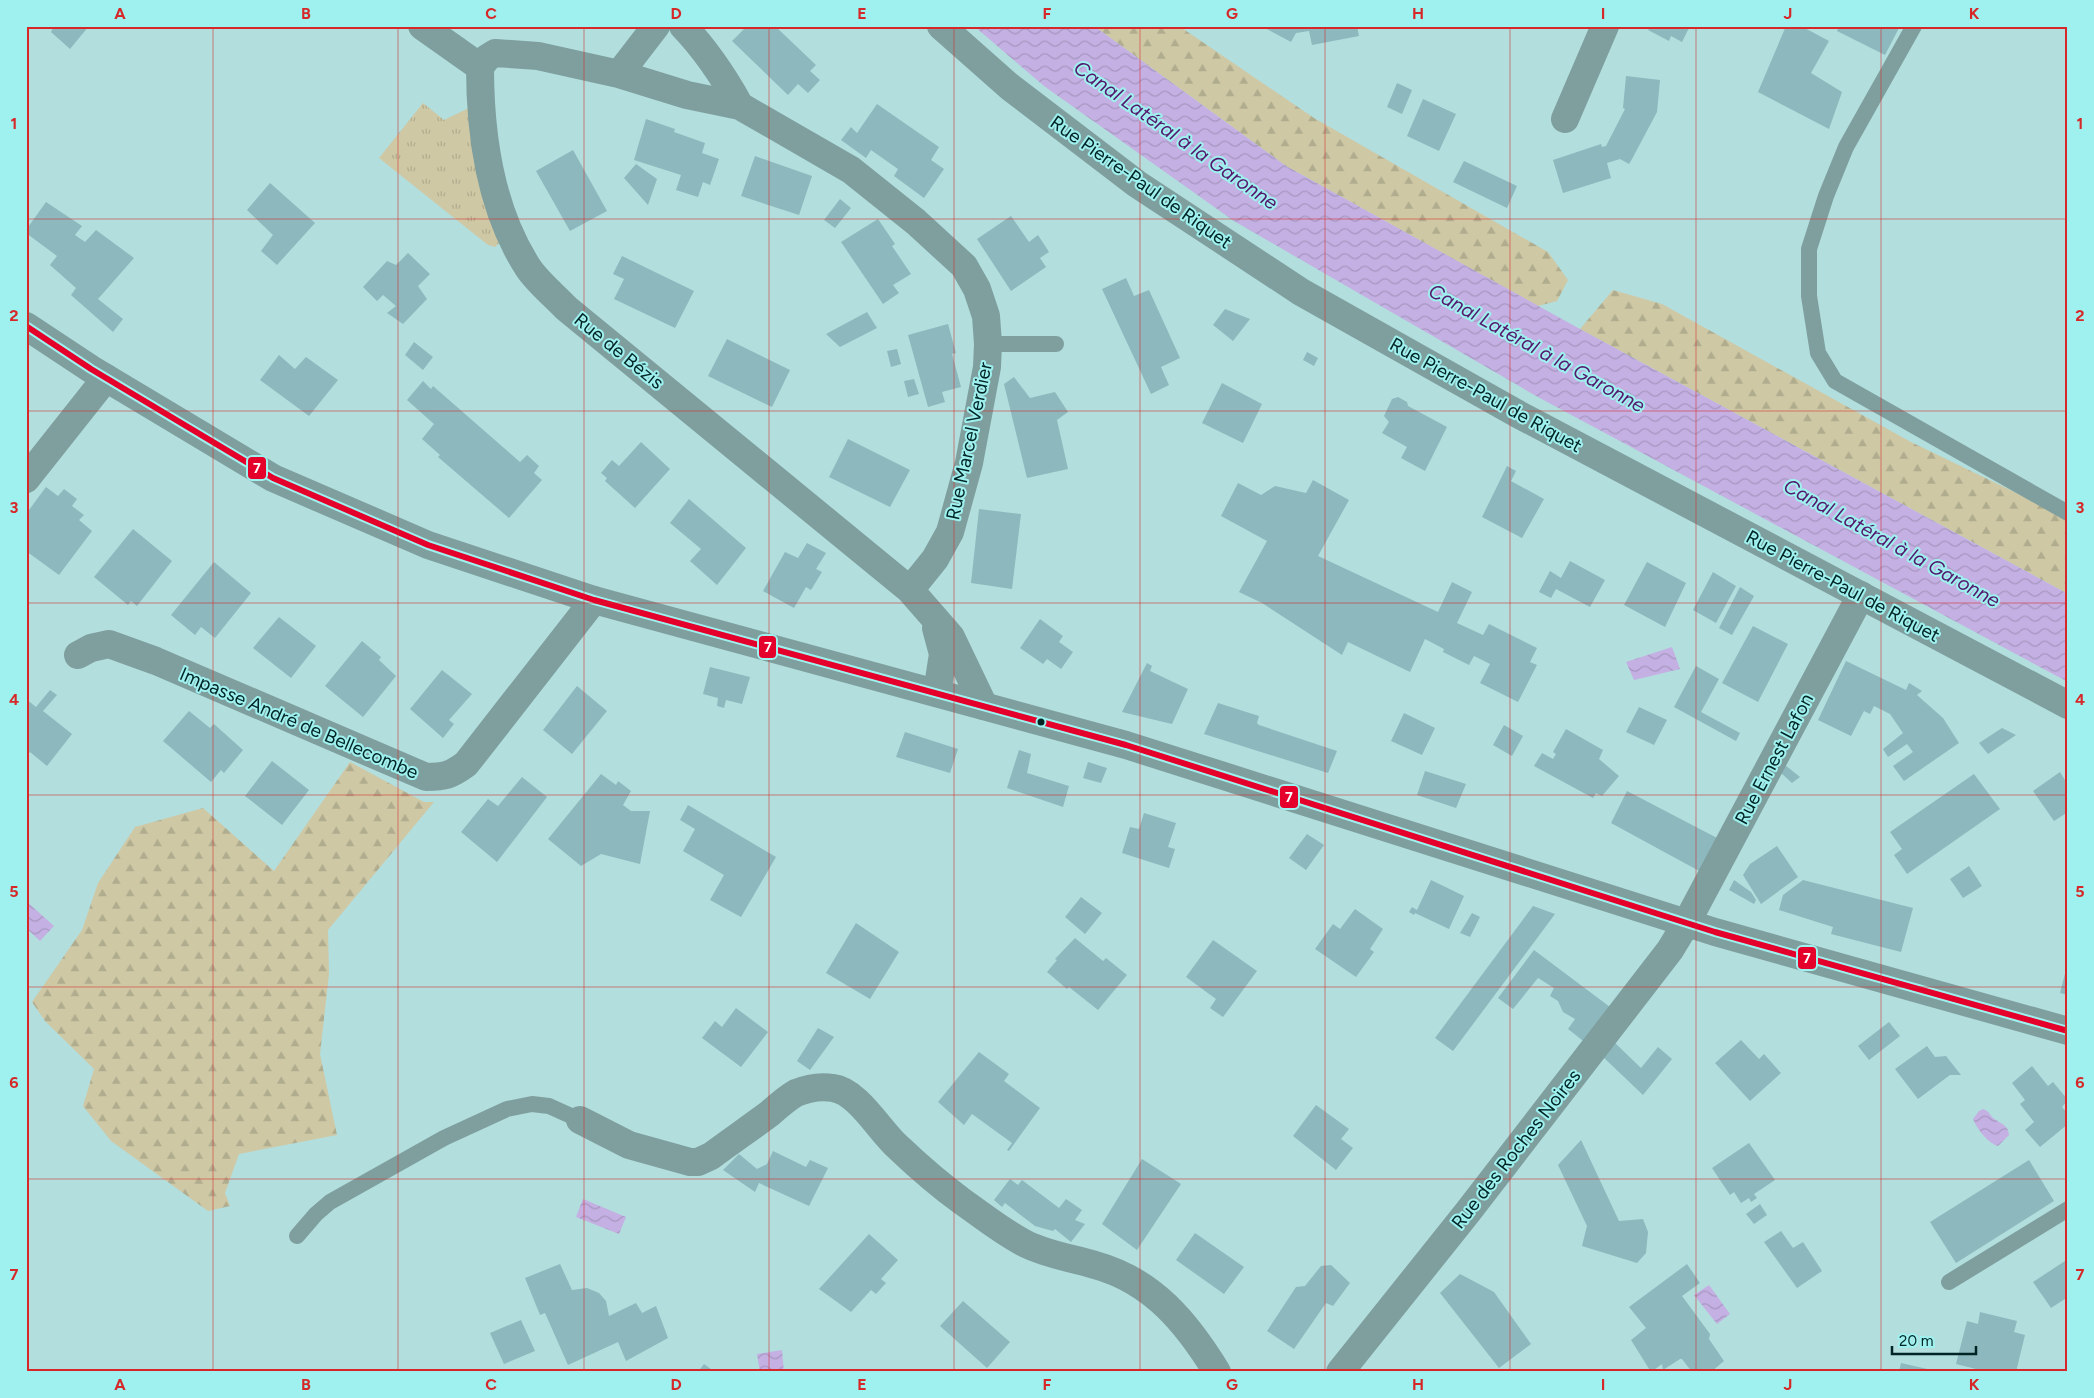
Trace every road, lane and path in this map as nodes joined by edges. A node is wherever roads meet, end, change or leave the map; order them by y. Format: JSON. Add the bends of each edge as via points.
{"nodes":[{"id":1,"x":422,"y":26,"type":"edge"},
{"id":2,"x":656,"y":26,"type":"edge"},
{"id":3,"x":683,"y":26,"type":"edge"},
{"id":4,"x":940,"y":26,"type":"edge"},
{"id":5,"x":1605,"y":26,"type":"edge"},
{"id":6,"x":1914,"y":26,"type":"edge"},
{"id":7,"x":480,"y":67,"type":"junction"},
{"id":8,"x":619,"y":74,"type":"junction"},
{"id":9,"x":740,"y":106,"type":"junction"},
{"id":10,"x":1565,"y":118,"type":"dead end"},
{"id":11,"x":26,"y":326,"type":"edge"},
{"id":12,"x":988,"y":344,"type":"junction"},
{"id":13,"x":1056,"y":344,"type":"dead end"},
{"id":14,"x":106,"y":378,"type":"junction"},
{"id":15,"x":26,"y":479,"type":"edge"},
{"id":16,"x":2068,"y":513,"type":"edge"},
{"id":17,"x":910,"y":590,"type":"junction"},
{"id":18,"x":1861,"y":596,"type":"junction"},
{"id":19,"x":594,"y":600,"type":"junction"},
{"id":20,"x":929,"y":611,"type":"junction"},
{"id":21,"x":78,"y":655,"type":"dead end"},
{"id":22,"x":937,"y":692,"type":"junction"},
{"id":23,"x":2068,"y":705,"type":"edge"},
{"id":24,"x":984,"y":706,"type":"junction"},
{"id":25,"x":1687,"y":922,"type":"junction"},
{"id":26,"x":2068,"y":1031,"type":"edge"},
{"id":27,"x":580,"y":1120,"type":"joint"},
{"id":28,"x":2068,"y":1209,"type":"edge"},
{"id":29,"x":297,"y":1236,"type":"dead end"},
{"id":30,"x":1949,"y":1282,"type":"dead end"},
{"id":31,"x":1217,"y":1372,"type":"edge"},
{"id":32,"x":1340,"y":1372,"type":"edge"}],
"edges":[{"from":1,"to":7,"type":"street"},
{"from":2,"to":8,"type":"street"},
{"from":3,"to":9,"type":"street","via":[[705,51]]},
{"from":4,"to":18,"type":"street","name":"Rue Pierre-Paul de Riquet","via":[[1010,87],[1137,184],[1301,292],[1516,413]]},
{"from":5,"to":10,"type":"street"},
{"from":6,"to":16,"type":"lane","via":[[1846,147],[1809,249],[1809,296],[1818,353],[1835,381]]},
{"from":7,"to":8,"type":"street","name":"Rue Marcel Verdier","via":[[495,53],[538,56]]},
{"from":7,"to":17,"type":"street","name":"Rue de Bézis","via":[[480,100],[489,175],[513,242],[528,268],[566,308]]},
{"from":8,"to":9,"type":"street","name":"Rue Marcel Verdier","via":[[687,96]]},
{"from":9,"to":12,"type":"street","name":"Rue Marcel Verdier","via":[[851,170],[964,266],[977,289],[986,316]]},
{"from":11,"to":14,"type":"main road"},
{"from":12,"to":13,"type":"lane"},
{"from":12,"to":17,"type":"street","name":"Rue Marcel Verdier","via":[[987,367],[969,463],[950,532],[935,559]]},
{"from":14,"to":15,"type":"street"},
{"from":14,"to":19,"type":"main road","via":[[273,478],[428,545]]},
{"from":17,"to":20,"type":"street","name":"Rue de Bézis"},
{"from":18,"to":23,"type":"street","name":"Rue Pierre-Paul de Riquet"},
{"from":18,"to":25,"type":"street","name":"Rue Ernest Lafon"},
{"from":19,"to":21,"type":"street","name":"Impasse André de Bellecombe","via":[[466,764],[443,777],[426,777],[156,661],[109,644]]},
{"from":19,"to":22,"type":"main road"},
{"from":20,"to":22,"type":"street","via":[[943,654]]},
{"from":20,"to":24,"type":"street","name":"Rue de Bézis","via":[[951,638]]},
{"from":22,"to":24,"type":"main road"},
{"from":24,"to":25,"type":"main road","via":[[1126,745]]},
{"from":25,"to":26,"type":"main road"},
{"from":25,"to":32,"type":"street","name":"Rue des Roches Noires","via":[[1670,950],[1581,1067]]},
{"from":27,"to":29,"type":"lane","via":[[549,1106],[532,1104],[507,1109],[444,1138],[330,1202]]},
{"from":27,"to":31,"type":"street","via":[[629,1145],[698,1162],[711,1156],[795,1094],[816,1087],[836,1088],[850,1096],[875,1120],[897,1147],[961,1200],[1006,1231],[1027,1244],[1118,1274],[1156,1295],[1185,1326]]},
{"from":28,"to":30,"type":"lane"}]}
